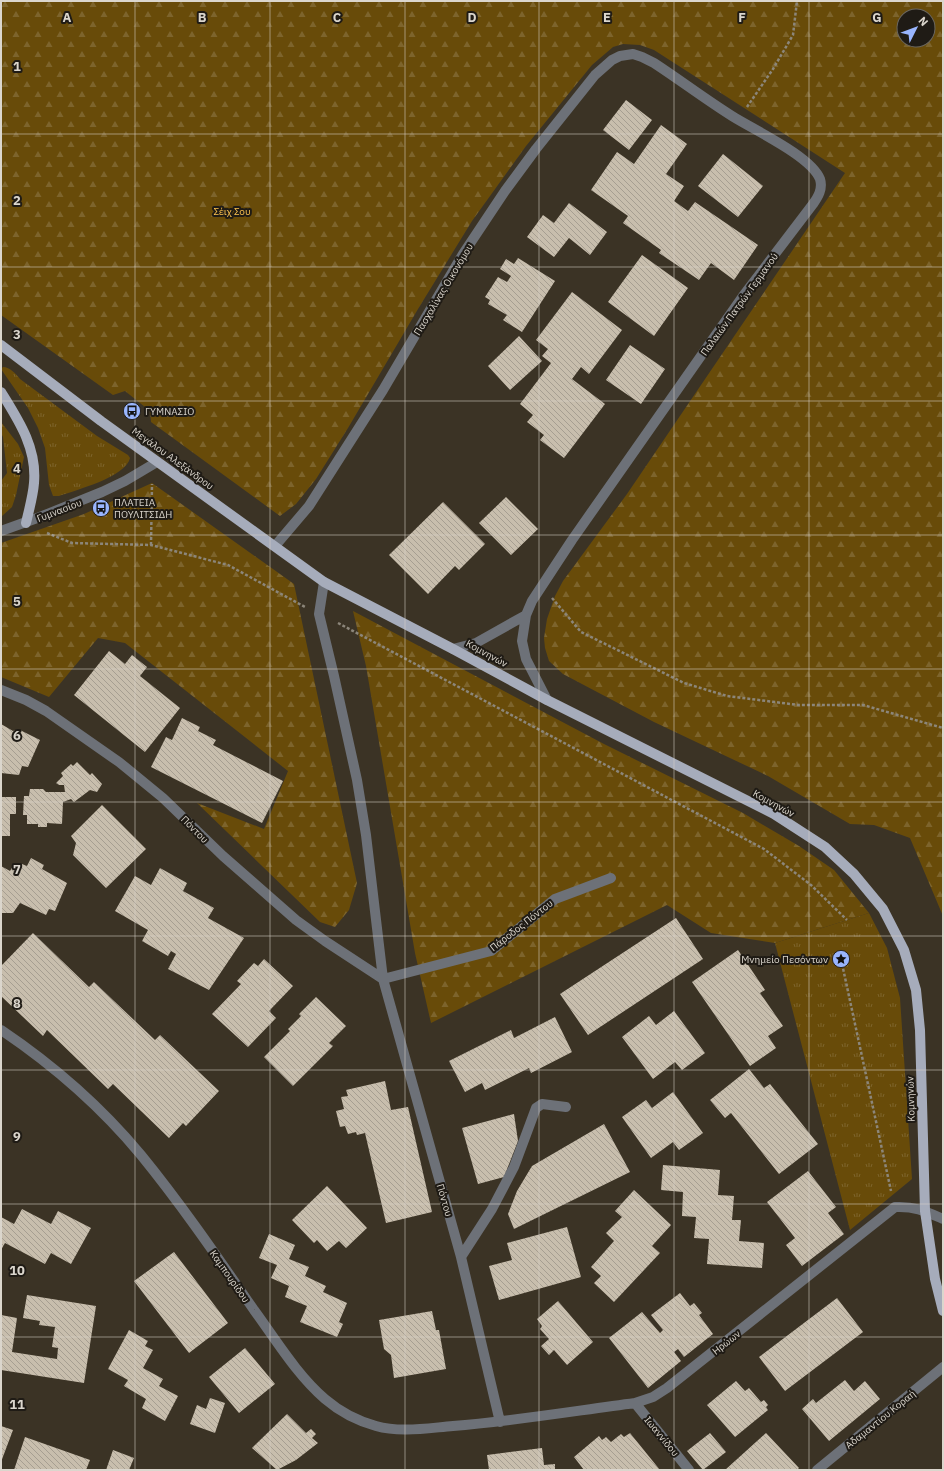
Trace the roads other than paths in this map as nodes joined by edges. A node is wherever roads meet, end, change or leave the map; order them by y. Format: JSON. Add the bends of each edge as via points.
{"nodes":[{"id":1,"x":633,"y":54,"type":"joint"},
{"id":2,"x":1,"y":345,"type":"edge"},
{"id":3,"x":1,"y":392,"type":"edge"},
{"id":4,"x":157,"y":462,"type":"junction"},
{"id":5,"x":25,"y":523,"type":"junction"},
{"id":6,"x":1,"y":531,"type":"edge"},
{"id":7,"x":275,"y":546,"type":"junction"},
{"id":8,"x":324,"y":582,"type":"junction"},
{"id":9,"x":526,"y":615,"type":"junction"},
{"id":10,"x":453,"y":649,"type":"junction"},
{"id":11,"x":1,"y":690,"type":"edge"},
{"id":12,"x":547,"y":700,"type":"junction"},
{"id":13,"x":611,"y":878,"type":"dead end"},
{"id":14,"x":383,"y":979,"type":"junction"},
{"id":15,"x":1,"y":1030,"type":"edge"},
{"id":16,"x":566,"y":1107,"type":"dead end"},
{"id":17,"x":925,"y":1211,"type":"junction"},
{"id":18,"x":943,"y":1219,"type":"edge"},
{"id":19,"x":461,"y":1257,"type":"junction"},
{"id":20,"x":943,"y":1311,"type":"edge"},
{"id":21,"x":943,"y":1367,"type":"edge"},
{"id":22,"x":635,"y":1403,"type":"junction"},
{"id":23,"x":500,"y":1422,"type":"junction"},
{"id":24,"x":689,"y":1470,"type":"edge"},
{"id":25,"x":817,"y":1470,"type":"edge"}],
"edges":[{"from":1,"to":7,"type":"street","name":"Πασχαλίνας Οικονόμου","via":[[612,60],[595,76],[536,149],[463,254],[383,390],[309,506]]},
{"from":1,"to":9,"type":"street","name":"Παλαιών Πατρών Γερμανού","via":[[654,63],[738,120],[800,157],[816,173],[821,184],[818,198],[738,303],[541,586]]},
{"from":2,"to":4,"type":"main road","name":"Μεγάλου Αλεξάνδρου"},
{"from":3,"to":5,"type":"main road","via":[[21,425],[30,444],[34,461],[34,483]]},
{"from":4,"to":5,"type":"street","name":"Γυμνασίου","via":[[102,492]]},
{"from":4,"to":7,"type":"main road","name":"Μεγάλου Αλεξάνδρου"},
{"from":5,"to":6,"type":"street","name":"Γυμνασίου"},
{"from":7,"to":8,"type":"main road","name":"Κομνηνών"},
{"from":8,"to":10,"type":"main road","name":"Κομνηνών"},
{"from":8,"to":14,"type":"street","name":"Πόντου","via":[[319,614],[341,706],[365,827]]},
{"from":9,"to":10,"type":"street","via":[[476,643]]},
{"from":9,"to":12,"type":"street","name":"Παλαιών Πατρών Γερμανού","via":[[522,641],[526,659]]},
{"from":10,"to":12,"type":"main road","name":"Κομνηνών"},
{"from":11,"to":14,"type":"street","name":"Πόντου","via":[[46,711],[119,762],[163,798],[223,856],[286,911],[325,941]]},
{"from":12,"to":17,"type":"main road","name":"Κομνηνών","via":[[774,814],[825,847],[854,874],[883,909],[904,950],[916,990],[920,1030]]},
{"from":13,"to":14,"type":"street","name":"Πάροδος Πόντου","via":[[555,899],[491,951]]},
{"from":14,"to":19,"type":"street","name":"Πόντου"},
{"from":15,"to":23,"type":"street","name":"Καμπουρίδου","via":[[56,1071],[120,1132],[186,1214],[293,1363],[333,1406],[376,1426],[394,1429]]},
{"from":16,"to":19,"type":"street","via":[[542,1104],[536,1108],[514,1167],[492,1209]]},
{"from":17,"to":18,"type":"street"},
{"from":17,"to":20,"type":"main road","name":"Κομνηνών","via":[[935,1279]]},
{"from":17,"to":22,"type":"street","name":"Ηρώων","via":[[908,1206],[894,1207],[667,1388],[653,1397]]},
{"from":19,"to":23,"type":"street","name":"Πόντου"},
{"from":21,"to":25,"type":"street","name":"Αδαμαντίου Κοραή"},
{"from":22,"to":23,"type":"street","name":"Ηρώων"},
{"from":22,"to":24,"type":"street","name":"Ιωαννίδου"}]}
